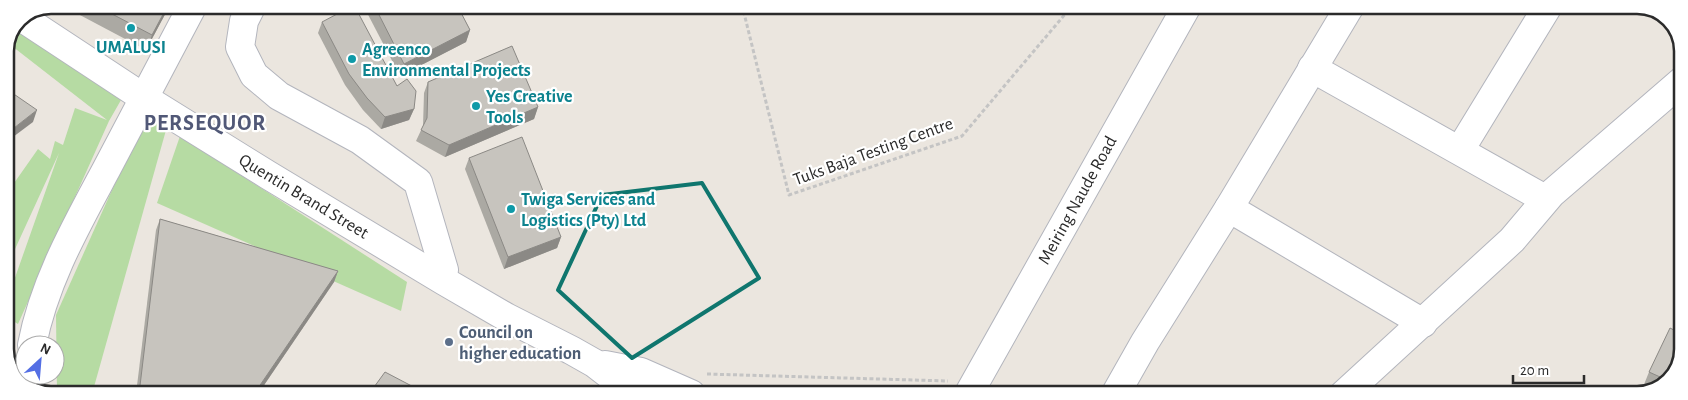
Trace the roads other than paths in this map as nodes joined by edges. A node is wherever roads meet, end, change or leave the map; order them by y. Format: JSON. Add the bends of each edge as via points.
{"nodes":[{"id":1,"x":188,"y":14,"type":"edge"},
{"id":2,"x":248,"y":14,"type":"edge"},
{"id":3,"x":1182,"y":14,"type":"edge"},
{"id":4,"x":1345,"y":14,"type":"edge"},
{"id":5,"x":1543,"y":14,"type":"edge"},
{"id":6,"x":28,"y":22,"type":"edge"},
{"id":7,"x":1312,"y":68,"type":"junction"},
{"id":8,"x":1674,"y":88,"type":"edge"},
{"id":9,"x":144,"y":98,"type":"junction"},
{"id":10,"x":1460,"y":150,"type":"junction"},
{"id":11,"x":1545,"y":199,"type":"junction"},
{"id":12,"x":1229,"y":208,"type":"junction"},
{"id":13,"x":444,"y":270,"type":"dead end"},
{"id":14,"x":1423,"y":323,"type":"junction"},
{"id":15,"x":34,"y":335,"type":"edge"},
{"id":16,"x":594,"y":364,"type":"junction"},
{"id":17,"x":695,"y":384,"type":"edge"},
{"id":18,"x":627,"y":386,"type":"edge"},
{"id":19,"x":972,"y":386,"type":"edge"},
{"id":20,"x":1121,"y":386,"type":"edge"},
{"id":21,"x":1353,"y":386,"type":"edge"}],
"edges":[{"from":1,"to":9,"type":"street"},
{"from":2,"to":13,"type":"street","via":[[240,47],[254,75],[279,96],[360,140],[418,182]]},
{"from":3,"to":19,"type":"street","name":"Meiring Naude Road"},
{"from":4,"to":7,"type":"street"},
{"from":5,"to":10,"type":"street"},
{"from":6,"to":9,"type":"street","name":"Quentin Brand Street"},
{"from":7,"to":10,"type":"street"},
{"from":7,"to":12,"type":"street"},
{"from":8,"to":11,"type":"street"},
{"from":9,"to":15,"type":"street","via":[[60,260],[43,300]]},
{"from":9,"to":16,"type":"street","name":"Quentin Brand Street","via":[[444,281]]},
{"from":10,"to":11,"type":"street"},
{"from":11,"to":14,"type":"street","via":[[1512,240]]},
{"from":12,"to":14,"type":"street"},
{"from":12,"to":20,"type":"street"},
{"from":14,"to":21,"type":"street"},
{"from":16,"to":17,"type":"street","name":"Quentin Brand Street"},
{"from":16,"to":18,"type":"street","name":"Quentin Brand Street"}]}
